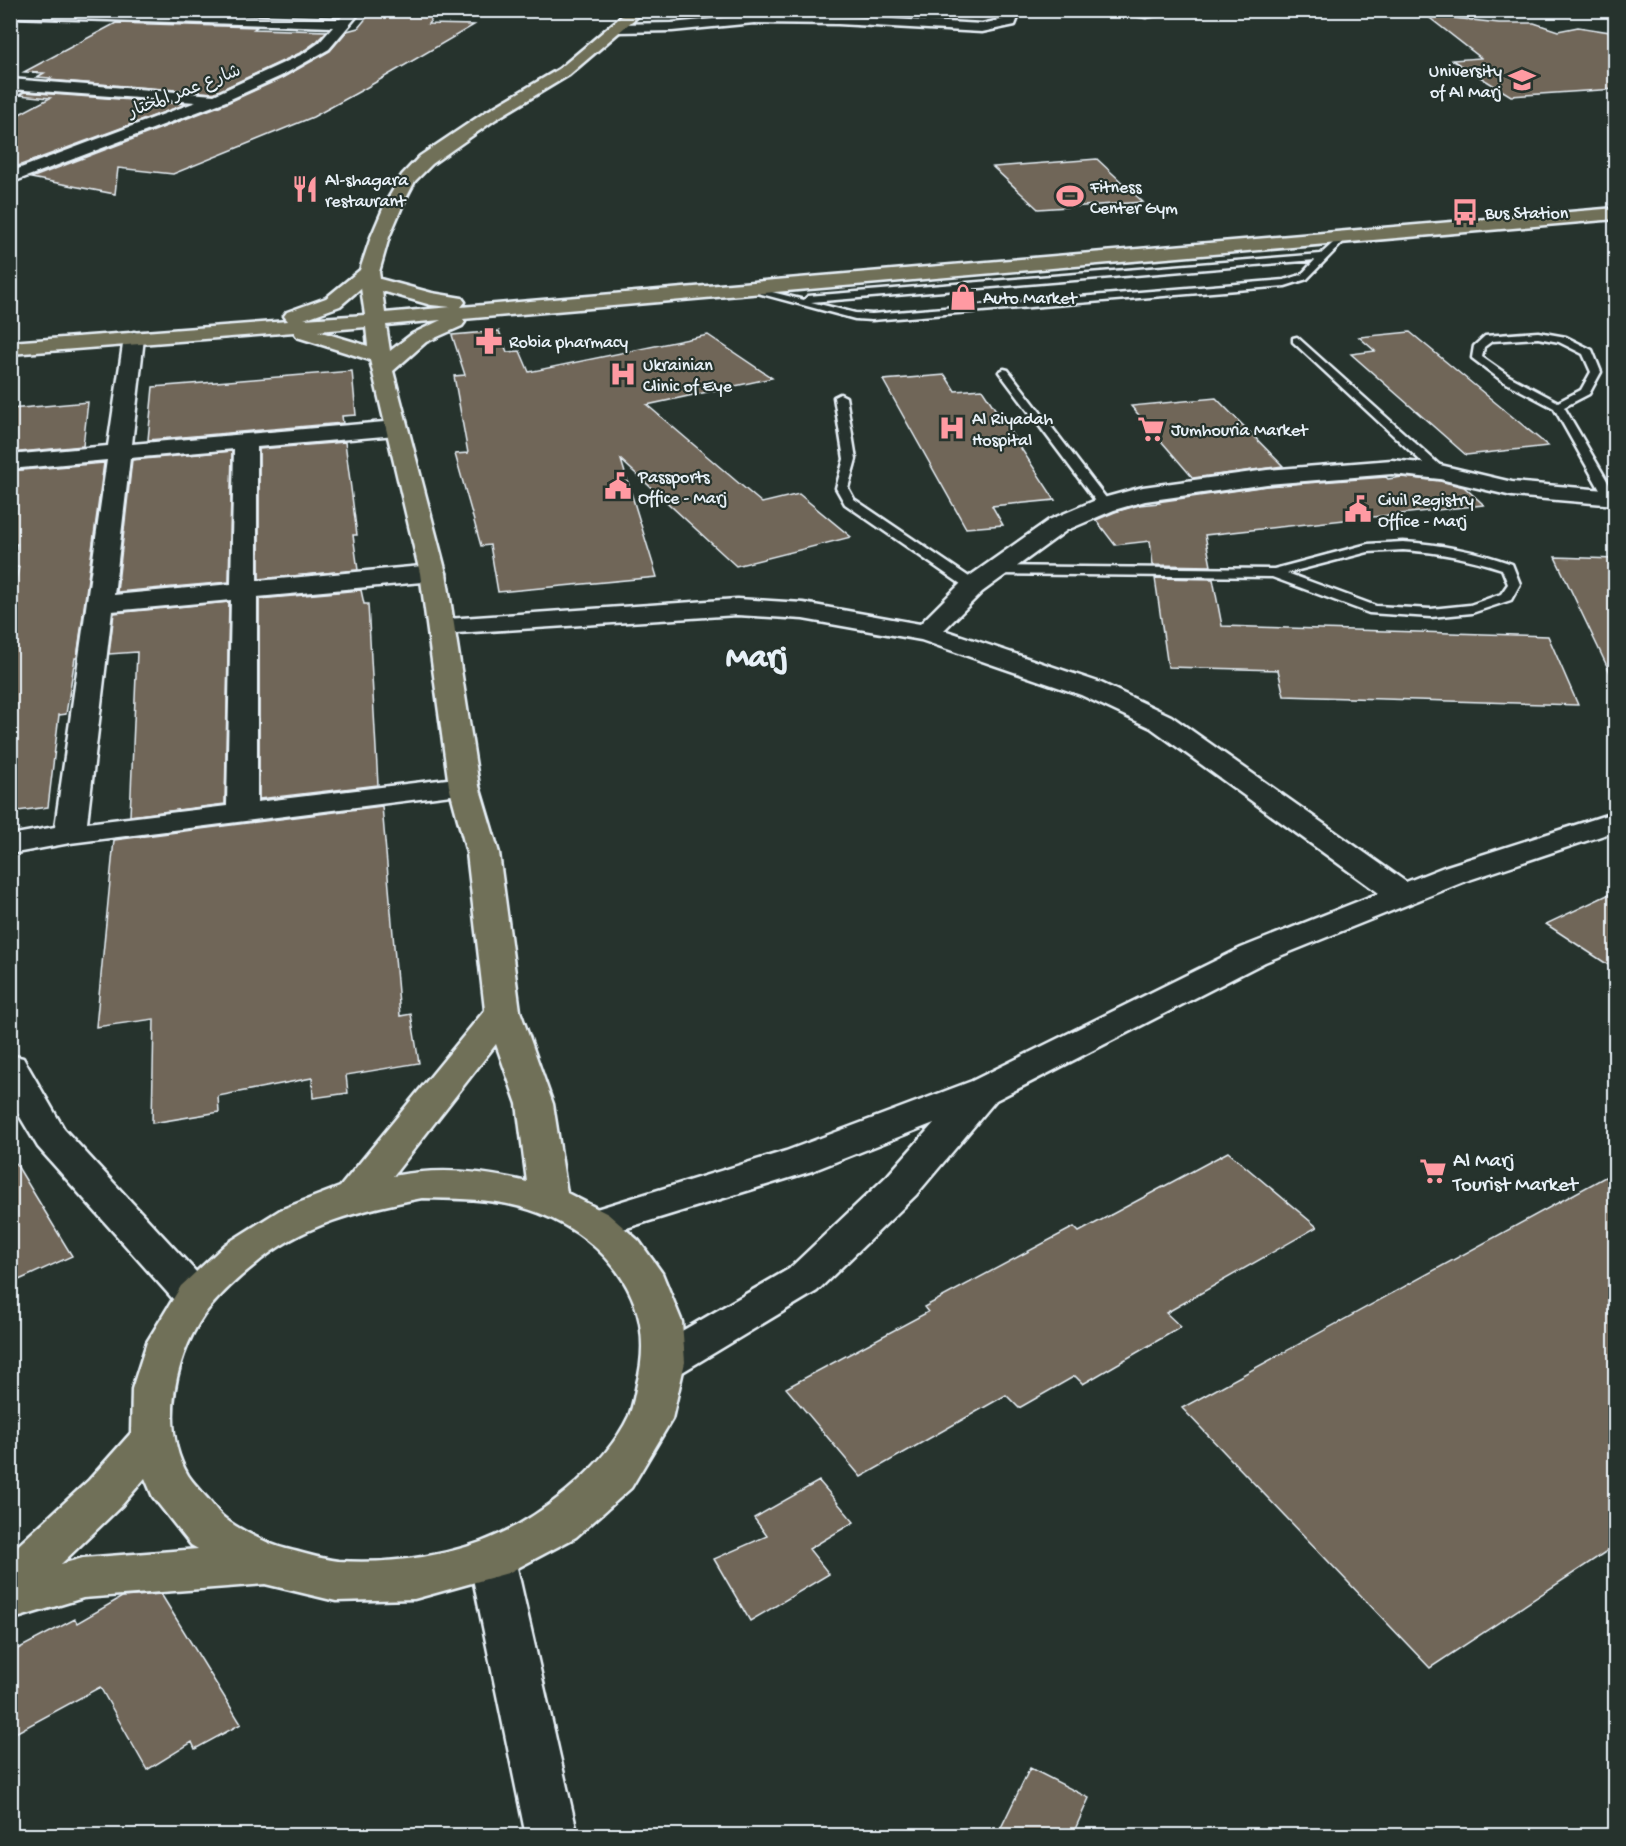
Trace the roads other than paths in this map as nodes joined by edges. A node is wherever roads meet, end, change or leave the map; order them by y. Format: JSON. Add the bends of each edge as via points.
{"nodes":[{"id":1,"x":638,"y":10,"type":"edge"},
{"id":2,"x":1014,"y":10,"type":"edge"},
{"id":3,"x":1128,"y":10,"type":"edge"},
{"id":4,"x":1163,"y":10,"type":"edge"},
{"id":5,"x":10,"y":13,"type":"edge"},
{"id":6,"x":350,"y":17,"type":"edge"},
{"id":7,"x":618,"y":28,"type":"junction"},
{"id":8,"x":10,"y":84,"type":"edge"},
{"id":9,"x":220,"y":98,"type":"junction"},
{"id":10,"x":10,"y":178,"type":"edge"},
{"id":11,"x":1616,"y":213,"type":"edge"},
{"id":12,"x":1343,"y":237,"type":"junction"},
{"id":13,"x":1322,"y":257,"type":"junction"},
{"id":14,"x":369,"y":277,"type":"junction"},
{"id":15,"x":743,"y":288,"type":"junction"},
{"id":16,"x":795,"y":300,"type":"junction"},
{"id":17,"x":556,"y":304,"type":"junction"},
{"id":18,"x":525,"y":307,"type":"junction"},
{"id":19,"x":376,"y":320,"type":"junction"},
{"id":20,"x":276,"y":328,"type":"junction"},
{"id":21,"x":250,"y":330,"type":"junction"},
{"id":22,"x":134,"y":338,"type":"junction"},
{"id":23,"x":1297,"y":340,"type":"dead end"},
{"id":24,"x":10,"y":348,"type":"edge"},
{"id":25,"x":381,"y":363,"type":"junction"},
{"id":26,"x":1004,"y":372,"type":"dead end"},
{"id":27,"x":840,"y":397,"type":"dead end"},
{"id":28,"x":1558,"y":406,"type":"junction"},
{"id":29,"x":396,"y":428,"type":"junction"},
{"id":30,"x":246,"y":441,"type":"junction"},
{"id":31,"x":119,"y":452,"type":"junction"},
{"id":32,"x":10,"y":462,"type":"edge"},
{"id":33,"x":1440,"y":472,"type":"junction"},
{"id":34,"x":1613,"y":498,"type":"edge"},
{"id":35,"x":1105,"y":505,"type":"junction"},
{"id":36,"x":994,"y":570,"type":"junction"},
{"id":37,"x":433,"y":573,"type":"junction"},
{"id":38,"x":1274,"y":573,"type":"junction"},
{"id":39,"x":973,"y":586,"type":"junction"},
{"id":40,"x":246,"y":590,"type":"junction"},
{"id":41,"x":99,"y":604,"type":"junction"},
{"id":42,"x":441,"y":626,"type":"junction"},
{"id":43,"x":926,"y":633,"type":"junction"},
{"id":44,"x":464,"y":786,"type":"junction"},
{"id":45,"x":242,"y":813,"type":"junction"},
{"id":46,"x":1616,"y":821,"type":"edge"},
{"id":47,"x":70,"y":834,"type":"junction"},
{"id":48,"x":10,"y":845,"type":"edge"},
{"id":49,"x":1402,"y":894,"type":"junction"},
{"id":50,"x":502,"y":1011,"type":"junction"},
{"id":51,"x":10,"y":1067,"type":"edge"},
{"id":52,"x":985,"y":1090,"type":"junction"},
{"id":53,"x":354,"y":1197,"type":"junction"},
{"id":54,"x":549,"y":1201,"type":"junction"},
{"id":55,"x":594,"y":1224,"type":"junction"},
{"id":56,"x":195,"y":1297,"type":"junction"},
{"id":57,"x":664,"y":1362,"type":"junction"},
{"id":58,"x":153,"y":1438,"type":"junction"},
{"id":59,"x":492,"y":1559,"type":"junction"},
{"id":60,"x":265,"y":1564,"type":"junction"},
{"id":61,"x":10,"y":1583,"type":"edge"},
{"id":62,"x":10,"y":1599,"type":"edge"},
{"id":63,"x":552,"y":1836,"type":"edge"}],
"edges":[{"from":1,"to":7,"type":"main road"},
{"from":2,"to":7,"type":"street","via":[[1010,22],[982,28],[763,19]]},
{"from":3,"to":4,"type":"street"},
{"from":5,"to":6,"type":"street"},
{"from":6,"to":9,"type":"street","name":"شارع عمر المختار","via":[[324,46],[308,57]]},
{"from":7,"to":14,"type":"main road","via":[[564,72],[426,160],[408,179],[395,202]]},
{"from":8,"to":9,"type":"street"},
{"from":9,"to":10,"type":"street","name":"شارع عمر المختار"},
{"from":11,"to":12,"type":"main road"},
{"from":12,"to":13,"type":"lane"},
{"from":12,"to":15,"type":"main road"},
{"from":13,"to":16,"type":"lane"},
{"from":13,"to":16,"type":"lane","via":[[1304,277],[1285,283],[884,316],[855,316]]},
{"from":14,"to":17,"type":"main road","via":[[404,292],[456,302]]},
{"from":14,"to":19,"type":"main road"},
{"from":14,"to":21,"type":"main road","via":[[333,302]]},
{"from":15,"to":16,"type":"lane"},
{"from":15,"to":17,"type":"main road"},
{"from":17,"to":18,"type":"main road"},
{"from":18,"to":19,"type":"main road"},
{"from":18,"to":25,"type":"main road","via":[[463,319],[435,330]]},
{"from":19,"to":20,"type":"main road"},
{"from":19,"to":25,"type":"main road"},
{"from":20,"to":21,"type":"main road"},
{"from":20,"to":25,"type":"main road","via":[[304,333]]},
{"from":21,"to":22,"type":"main road"},
{"from":22,"to":24,"type":"main road"},
{"from":22,"to":31,"type":"street"},
{"from":23,"to":33,"type":"lane"},
{"from":25,"to":29,"type":"main road"},
{"from":26,"to":35,"type":"lane"},
{"from":27,"to":39,"type":"lane","via":[[850,459],[842,488],[849,501]]},
{"from":28,"to":28,"type":"lane","via":[[1585,392],[1596,372],[1588,352],[1562,339],[1538,335],[1490,338],[1479,346],[1477,358],[1486,365]]},
{"from":28,"to":34,"type":"lane"},
{"from":29,"to":30,"type":"street"},
{"from":29,"to":37,"type":"main road"},
{"from":30,"to":31,"type":"street"},
{"from":30,"to":40,"type":"street"},
{"from":31,"to":32,"type":"street"},
{"from":31,"to":41,"type":"street"},
{"from":33,"to":34,"type":"street","via":[[1495,486]]},
{"from":33,"to":35,"type":"street","via":[[1392,467],[1323,471],[1143,494]]},
{"from":35,"to":36,"type":"street","via":[[1058,525]]},
{"from":36,"to":38,"type":"lane"},
{"from":36,"to":39,"type":"street"},
{"from":37,"to":40,"type":"street"},
{"from":37,"to":42,"type":"main road"},
{"from":38,"to":38,"type":"lane","via":[[1368,548],[1439,548],[1507,567],[1514,585],[1506,597],[1472,609],[1431,613],[1374,610]]},
{"from":39,"to":43,"type":"street"},
{"from":40,"to":41,"type":"street"},
{"from":40,"to":45,"type":"street"},
{"from":41,"to":47,"type":"street"},
{"from":42,"to":43,"type":"street","via":[[737,607],[803,611]]},
{"from":42,"to":44,"type":"main road"},
{"from":43,"to":49,"type":"street","via":[[1091,689],[1161,722]]},
{"from":44,"to":45,"type":"street"},
{"from":44,"to":50,"type":"main road","via":[[483,853]]},
{"from":45,"to":47,"type":"street"},
{"from":46,"to":49,"type":"street"},
{"from":47,"to":48,"type":"street"},
{"from":49,"to":52,"type":"street","via":[[1252,955]]},
{"from":50,"to":53,"type":"main road"},
{"from":50,"to":54,"type":"main road","via":[[535,1104]]},
{"from":51,"to":56,"type":"street","via":[[51,1138]]},
{"from":52,"to":55,"type":"street","via":[[799,1161]]},
{"from":52,"to":57,"type":"street","via":[[902,1185],[803,1281]]},
{"from":53,"to":54,"type":"main road","via":[[422,1184],[488,1186]]},
{"from":53,"to":56,"type":"main road","via":[[294,1220],[240,1254]]},
{"from":54,"to":55,"type":"main road"},
{"from":55,"to":57,"type":"main road","via":[[625,1251],[648,1284],[661,1322]]},
{"from":56,"to":58,"type":"main road","via":[[168,1342],[153,1389]]},
{"from":57,"to":59,"type":"main road","via":[[650,1419],[615,1475],[560,1523]]},
{"from":58,"to":60,"type":"main road","via":[[169,1484],[207,1531]]},
{"from":58,"to":61,"type":"main road","via":[[105,1493]]},
{"from":59,"to":60,"type":"main road","via":[[414,1579],[336,1581]]},
{"from":59,"to":63,"type":"street"},
{"from":60,"to":62,"type":"main road","via":[[83,1578]]}]}
